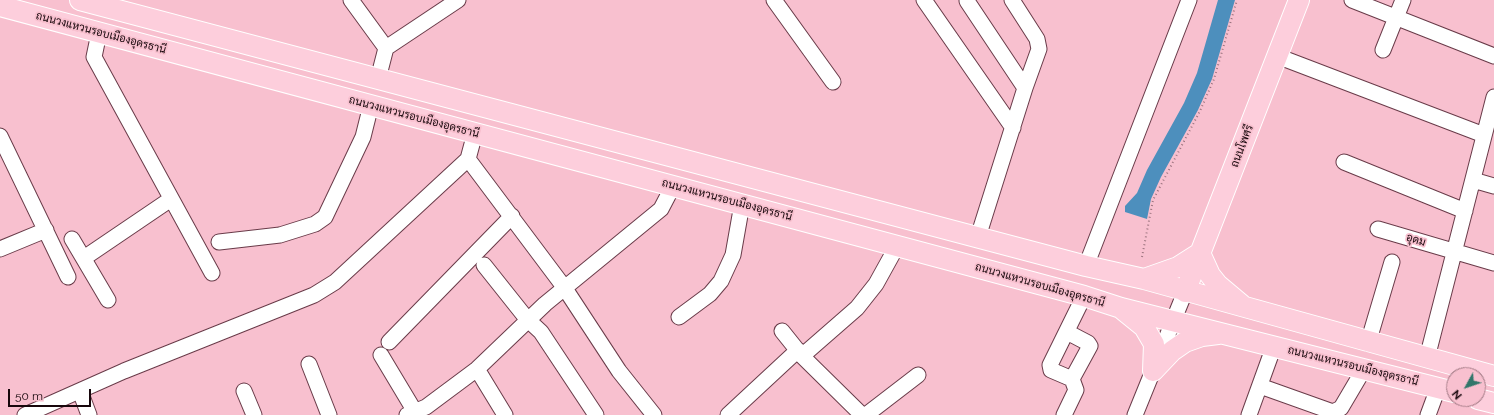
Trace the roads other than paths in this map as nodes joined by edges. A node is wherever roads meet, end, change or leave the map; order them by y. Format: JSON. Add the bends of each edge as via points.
{"nodes":[{"id":1,"x":80,"y":0,"type":"edge"},
{"id":2,"x":351,"y":0,"type":"edge"},
{"id":3,"x":458,"y":0,"type":"edge"},
{"id":4,"x":774,"y":0,"type":"edge"},
{"id":5,"x":924,"y":0,"type":"edge"},
{"id":6,"x":1012,"y":0,"type":"edge"},
{"id":7,"x":1189,"y":0,"type":"edge"},
{"id":8,"x":1299,"y":0,"type":"edge"},
{"id":9,"x":1352,"y":0,"type":"edge"},
{"id":10,"x":1403,"y":0,"type":"edge"},
{"id":11,"x":967,"y":1,"type":"edge"},
{"id":12,"x":0,"y":6,"type":"edge"},
{"id":13,"x":1396,"y":17,"type":"junction"},
{"id":14,"x":99,"y":33,"type":"junction"},
{"id":15,"x":386,"y":48,"type":"junction"},
{"id":16,"x":1383,"y":50,"type":"dead end"},
{"id":17,"x":1277,"y":56,"type":"junction"},
{"id":18,"x":1494,"y":56,"type":"edge"},
{"id":19,"x":378,"y":79,"type":"junction"},
{"id":20,"x":833,"y":82,"type":"dead end"},
{"id":21,"x":1025,"y":88,"type":"junction"},
{"id":22,"x":371,"y":105,"type":"junction"},
{"id":23,"x":1493,"y":105,"type":"edge"},
{"id":24,"x":1013,"y":128,"type":"junction"},
{"id":25,"x":475,"y":133,"type":"junction"},
{"id":26,"x":1484,"y":135,"type":"junction"},
{"id":27,"x":0,"y":136,"type":"edge"},
{"id":28,"x":468,"y":159,"type":"junction"},
{"id":29,"x":1344,"y":162,"type":"dead end"},
{"id":30,"x":1473,"y":180,"type":"junction"},
{"id":31,"x":673,"y":186,"type":"junction"},
{"id":32,"x":1494,"y":186,"type":"edge"},
{"id":33,"x":172,"y":198,"type":"junction"},
{"id":34,"x":742,"y":204,"type":"junction"},
{"id":35,"x":1465,"y":211,"type":"junction"},
{"id":36,"x":512,"y":216,"type":"junction"},
{"id":37,"x":1378,"y":229,"type":"dead end"},
{"id":38,"x":46,"y":230,"type":"junction"},
{"id":39,"x":978,"y":237,"type":"junction"},
{"id":40,"x":72,"y":239,"type":"dead end"},
{"id":41,"x":219,"y":242,"type":"dead end"},
{"id":42,"x":897,"y":246,"type":"junction"},
{"id":43,"x":0,"y":249,"type":"edge"},
{"id":44,"x":1454,"y":252,"type":"junction"},
{"id":45,"x":1200,"y":253,"type":"junction"},
{"id":46,"x":84,"y":258,"type":"junction"},
{"id":47,"x":1392,"y":262,"type":"dead end"},
{"id":48,"x":1494,"y":263,"type":"edge"},
{"id":49,"x":484,"y":265,"type":"dead end"},
{"id":50,"x":1086,"y":266,"type":"junction"},
{"id":51,"x":212,"y":273,"type":"dead end"},
{"id":52,"x":68,"y":277,"type":"dead end"},
{"id":53,"x":1144,"y":279,"type":"junction"},
{"id":54,"x":564,"y":287,"type":"junction"},
{"id":55,"x":1185,"y":292,"type":"junction"},
{"id":56,"x":1084,"y":296,"type":"junction"},
{"id":57,"x":108,"y":300,"type":"dead end"},
{"id":58,"x":1121,"y":308,"type":"junction"},
{"id":59,"x":1246,"y":309,"type":"junction"},
{"id":60,"x":679,"y":317,"type":"dead end"},
{"id":61,"x":527,"y":319,"type":"junction"},
{"id":62,"x":1174,"y":320,"type":"junction"},
{"id":63,"x":782,"y":331,"type":"dead end"},
{"id":64,"x":1066,"y":332,"type":"junction"},
{"id":65,"x":1225,"y":334,"type":"junction"},
{"id":66,"x":389,"y":342,"type":"dead end"},
{"id":67,"x":1368,"y":343,"type":"junction"},
{"id":68,"x":1274,"y":346,"type":"junction"},
{"id":69,"x":800,"y":353,"type":"junction"},
{"id":70,"x":381,"y":355,"type":"dead end"},
{"id":71,"x":1427,"y":358,"type":"junction"},
{"id":72,"x":309,"y":364,"type":"dead end"},
{"id":73,"x":477,"y":369,"type":"junction"},
{"id":74,"x":1364,"y":369,"type":"junction"},
{"id":75,"x":1153,"y":371,"type":"junction"},
{"id":76,"x":918,"y":375,"type":"dead end"},
{"id":77,"x":1494,"y":376,"type":"edge"},
{"id":78,"x":1072,"y":379,"type":"junction"},
{"id":79,"x":1260,"y":386,"type":"junction"},
{"id":80,"x":1446,"y":390,"type":"edge"},
{"id":81,"x":80,"y":391,"type":"junction"},
{"id":82,"x":244,"y":391,"type":"dead end"},
{"id":83,"x":413,"y":414,"type":"edge"},
{"id":84,"x":25,"y":415,"type":"edge"},
{"id":85,"x":89,"y":415,"type":"edge"},
{"id":86,"x":254,"y":415,"type":"edge"},
{"id":87,"x":329,"y":415,"type":"edge"},
{"id":88,"x":505,"y":415,"type":"edge"},
{"id":89,"x":596,"y":415,"type":"edge"},
{"id":90,"x":654,"y":415,"type":"edge"},
{"id":91,"x":728,"y":415,"type":"edge"},
{"id":92,"x":862,"y":415,"type":"edge"},
{"id":93,"x":866,"y":415,"type":"edge"},
{"id":94,"x":1064,"y":415,"type":"edge"},
{"id":95,"x":1135,"y":415,"type":"edge"},
{"id":96,"x":1249,"y":415,"type":"edge"},
{"id":97,"x":1428,"y":415,"type":"edge"}],
"edges":[{"from":1,"to":19,"type":"main road"},
{"from":2,"to":15,"type":"street"},
{"from":3,"to":15,"type":"street"},
{"from":4,"to":20,"type":"street"},
{"from":5,"to":24,"type":"street"},
{"from":6,"to":21,"type":"street","via":[[1037,38],[1039,49]]},
{"from":7,"to":50,"type":"street"},
{"from":8,"to":17,"type":"main road","name":"ถนนโพศรี"},
{"from":9,"to":13,"type":"street"},
{"from":10,"to":13,"type":"street"},
{"from":11,"to":21,"type":"street"},
{"from":12,"to":14,"type":"main road","name":"ถนนวงแหวนรอบเมืองอุดรธานี"},
{"from":13,"to":16,"type":"street"},
{"from":13,"to":18,"type":"street"},
{"from":14,"to":22,"type":"main road","name":"ถนนวงแหวนรอบเมืองอุดรธานี"},
{"from":14,"to":33,"type":"street","via":[[94,57]]},
{"from":15,"to":19,"type":"street"},
{"from":17,"to":26,"type":"street"},
{"from":17,"to":45,"type":"main road","name":"ถนนโพศรี"},
{"from":19,"to":39,"type":"main road"},
{"from":21,"to":24,"type":"street"},
{"from":22,"to":25,"type":"main road","name":"ถนนวงแหวนรอบเมืองอุดรธานี"},
{"from":22,"to":41,"type":"street","via":[[363,137],[325,217],[315,224],[280,235]]},
{"from":23,"to":26,"type":"street"},
{"from":24,"to":39,"type":"street"},
{"from":25,"to":28,"type":"street"},
{"from":25,"to":31,"type":"main road","name":"ถนนวงแหวนรอบเมืองอุดรธานี"},
{"from":26,"to":30,"type":"street"},
{"from":27,"to":38,"type":"street"},
{"from":28,"to":36,"type":"street"},
{"from":28,"to":81,"type":"street","via":[[335,282],[314,295]]},
{"from":29,"to":35,"type":"street"},
{"from":30,"to":32,"type":"street"},
{"from":30,"to":35,"type":"street"},
{"from":31,"to":34,"type":"main road","name":"ถนนวงแหวนรอบเมืองอุดรธานี"},
{"from":31,"to":54,"type":"street","via":[[661,209]]},
{"from":33,"to":46,"type":"street"},
{"from":33,"to":51,"type":"street"},
{"from":34,"to":42,"type":"main road","name":"ถนนวงแหวนรอบเมืองอุดรธานี"},
{"from":34,"to":60,"type":"street","via":[[733,255],[721,281],[710,294]]},
{"from":35,"to":44,"type":"street"},
{"from":36,"to":54,"type":"street"},
{"from":36,"to":66,"type":"street"},
{"from":37,"to":44,"type":"street","name":"อุดม"},
{"from":38,"to":43,"type":"street"},
{"from":38,"to":52,"type":"street"},
{"from":39,"to":50,"type":"main road"},
{"from":40,"to":46,"type":"street"},
{"from":42,"to":56,"type":"main road","name":"ถนนวงแหวนรอบเมืองอุดรธานี"},
{"from":42,"to":69,"type":"street","via":[[876,284],[857,308]]},
{"from":44,"to":48,"type":"street","name":"อุดม"},
{"from":44,"to":71,"type":"street"},
{"from":45,"to":53,"type":"main road","via":[[1178,268]]},
{"from":45,"to":55,"type":"main road","name":"ถนนโพศรี"},
{"from":45,"to":59,"type":"main road","via":[[1210,275],[1218,285]]},
{"from":46,"to":57,"type":"street"},
{"from":47,"to":67,"type":"street"},
{"from":49,"to":61,"type":"street"},
{"from":50,"to":53,"type":"main road"},
{"from":53,"to":55,"type":"main road"},
{"from":54,"to":61,"type":"street"},
{"from":54,"to":90,"type":"street","via":[[619,371]]},
{"from":55,"to":59,"type":"main road"},
{"from":55,"to":62,"type":"street"},
{"from":56,"to":58,"type":"main road","name":"ถนนวงแหวนรอบเมืองอุดรธานี"},
{"from":56,"to":64,"type":"street"},
{"from":58,"to":62,"type":"main road","name":"ถนนวงแหวนรอบเมืองอุดรธานี"},
{"from":58,"to":75,"type":"main road","via":[[1144,327],[1154,344]]},
{"from":59,"to":67,"type":"main road"},
{"from":61,"to":73,"type":"street"},
{"from":61,"to":89,"type":"street","via":[[542,332]]},
{"from":62,"to":65,"type":"main road","name":"ถนนวงแหวนรอบเมืองอุดรธานี"},
{"from":62,"to":75,"type":"street"},
{"from":63,"to":69,"type":"street"},
{"from":64,"to":78,"type":"street","via":[[1050,368]]},
{"from":64,"to":78,"type":"street","via":[[1090,346]]},
{"from":65,"to":68,"type":"main road","name":"ถนนวงแหวนรอบเมืองอุดรธานี"},
{"from":65,"to":75,"type":"main road","via":[[1202,336],[1185,342]]},
{"from":67,"to":71,"type":"main road"},
{"from":68,"to":74,"type":"main road","name":"ถนนวงแหวนรอบเมืองอุดรธานี"},
{"from":68,"to":79,"type":"street"},
{"from":69,"to":91,"type":"street"},
{"from":69,"to":92,"type":"street"},
{"from":70,"to":83,"type":"street"},
{"from":71,"to":77,"type":"main road"},
{"from":72,"to":87,"type":"street"},
{"from":73,"to":83,"type":"street"},
{"from":73,"to":88,"type":"street"},
{"from":74,"to":79,"type":"street","via":[[1340,408],[1333,412]]},
{"from":74,"to":80,"type":"main road","name":"ถนนวงแหวนรอบเมืองอุดรธานี"},
{"from":75,"to":95,"type":"street"},
{"from":76,"to":93,"type":"street"},
{"from":78,"to":94,"type":"street","via":[[1075,385],[1074,395]]},
{"from":79,"to":96,"type":"street"},
{"from":80,"to":97,"type":"street"},
{"from":81,"to":84,"type":"street"},
{"from":81,"to":85,"type":"street"},
{"from":82,"to":86,"type":"street"}]}
